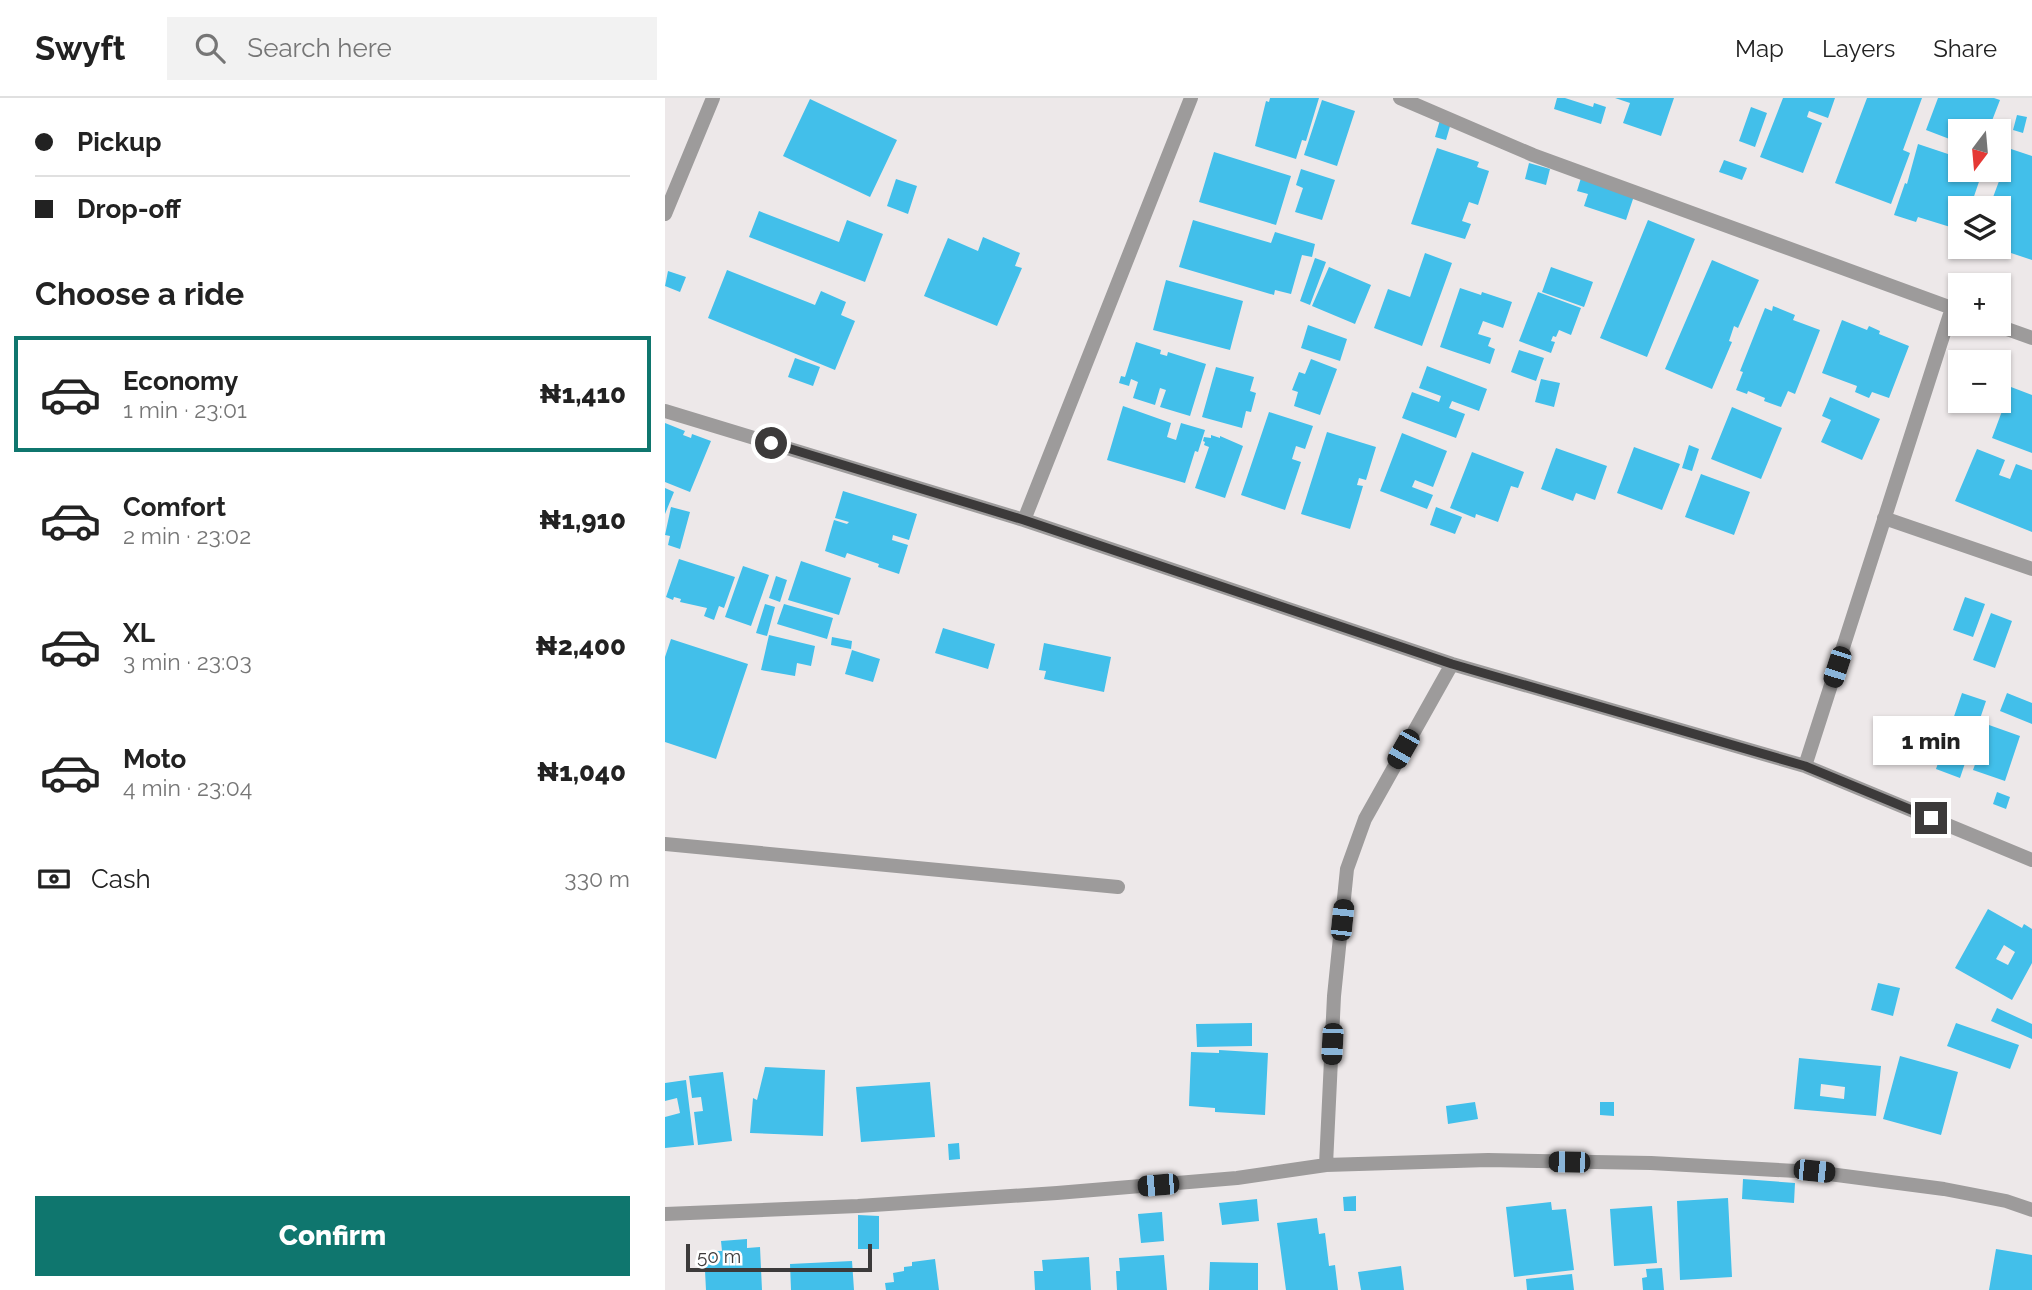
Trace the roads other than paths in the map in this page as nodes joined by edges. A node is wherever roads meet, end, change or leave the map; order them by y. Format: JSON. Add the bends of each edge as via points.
{"nodes":[{"id":1,"x":713,"y":98,"type":"edge"},
{"id":2,"x":1191,"y":98,"type":"edge"},
{"id":3,"x":1400,"y":98,"type":"edge"},
{"id":4,"x":665,"y":214,"type":"edge"},
{"id":5,"x":1948,"y":307,"type":"edge"},
{"id":6,"x":2011,"y":330,"type":"edge"},
{"id":7,"x":1948,"y":333,"type":"edge"},
{"id":8,"x":2032,"y":338,"type":"edge"},
{"id":9,"x":665,"y":411,"type":"edge"},
{"id":10,"x":1884,"y":518,"type":"junction"},
{"id":11,"x":1024,"y":520,"type":"junction"},
{"id":12,"x":2032,"y":569,"type":"edge"},
{"id":13,"x":1452,"y":664,"type":"junction"},
{"id":14,"x":1805,"y":766,"type":"junction"},
{"id":15,"x":665,"y":844,"type":"edge"},
{"id":16,"x":2032,"y":860,"type":"edge"},
{"id":17,"x":1118,"y":887,"type":"dead end"},
{"id":18,"x":1326,"y":1165,"type":"junction"},
{"id":19,"x":2032,"y":1210,"type":"edge"},
{"id":20,"x":665,"y":1214,"type":"edge"}],
"edges":[{"from":1,"to":4,"type":"street"},
{"from":2,"to":11,"type":"street"},
{"from":3,"to":5,"type":"street","via":[[1533,155]]},
{"from":6,"to":8,"type":"street"},
{"from":7,"to":10,"type":"street"},
{"from":9,"to":11,"type":"street"},
{"from":10,"to":12,"type":"street"},
{"from":10,"to":14,"type":"street"},
{"from":11,"to":13,"type":"street"},
{"from":13,"to":14,"type":"street"},
{"from":13,"to":18,"type":"street","via":[[1365,820],[1347,869],[1334,996]]},
{"from":14,"to":16,"type":"street"},
{"from":15,"to":17,"type":"street"},
{"from":18,"to":19,"type":"street","via":[[1501,1161],[1814,1171],[1944,1189]]},
{"from":18,"to":20,"type":"street","via":[[1237,1178],[1057,1193]]}]}
